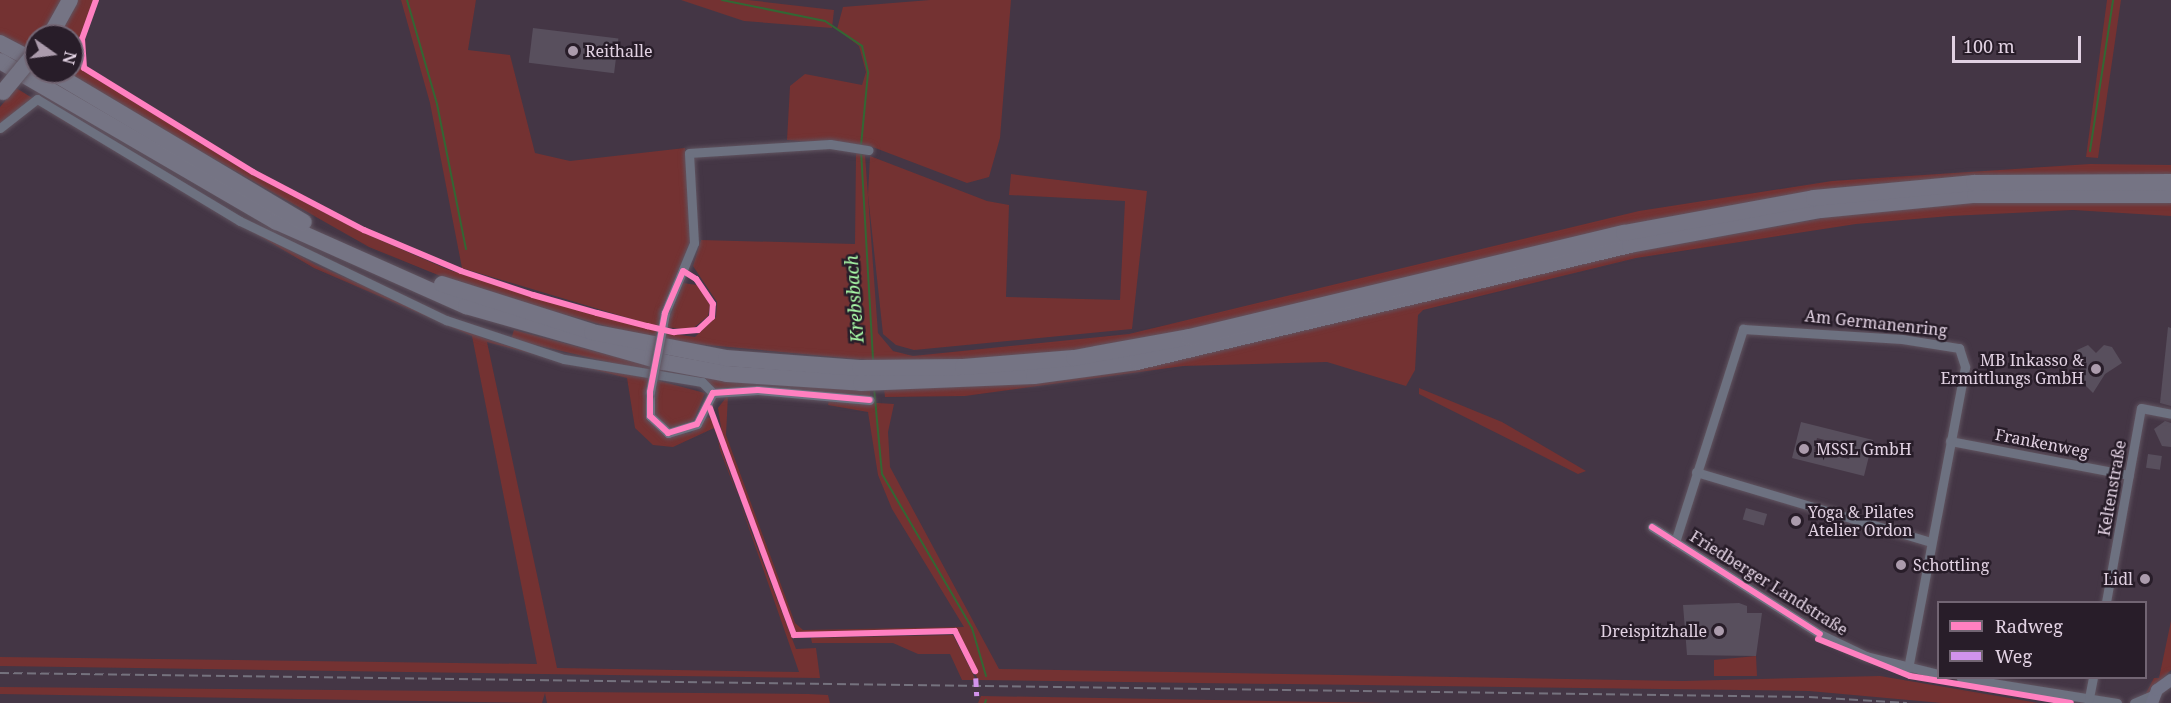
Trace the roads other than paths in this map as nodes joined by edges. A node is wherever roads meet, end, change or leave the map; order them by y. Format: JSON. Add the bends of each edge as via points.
{"nodes":[{"id":1,"x":70,"y":0,"type":"edge"},
{"id":2,"x":56,"y":24,"type":"edge"},
{"id":3,"x":0,"y":43,"type":"edge"},
{"id":4,"x":24,"y":56,"type":"edge"},
{"id":5,"x":0,"y":61,"type":"edge"},
{"id":6,"x":24,"y":66,"type":"edge"},
{"id":7,"x":72,"y":84,"type":"edge"},
{"id":8,"x":1,"y":94,"type":"edge"},
{"id":9,"x":0,"y":128,"type":"edge"},
{"id":10,"x":868,"y":150,"type":"dead end"},
{"id":11,"x":2171,"y":182,"type":"edge"},
{"id":12,"x":2171,"y":195,"type":"edge"},
{"id":13,"x":861,"y":375,"type":"junction"},
{"id":14,"x":889,"y":376,"type":"junction"},
{"id":15,"x":713,"y":393,"type":"junction"},
{"id":16,"x":870,"y":400,"type":"dead end"},
{"id":17,"x":2171,"y":414,"type":"edge"},
{"id":18,"x":1950,"y":441,"type":"junction"},
{"id":19,"x":1696,"y":472,"type":"junction"},
{"id":20,"x":2129,"y":475,"type":"junction"},
{"id":21,"x":1652,"y":527,"type":"dead end"},
{"id":22,"x":1675,"y":542,"type":"junction"},
{"id":23,"x":1931,"y":542,"type":"junction"},
{"id":24,"x":2106,"y":601,"type":"edge"},
{"id":25,"x":1908,"y":669,"type":"junction"},
{"id":26,"x":1937,"y":674,"type":"edge"},
{"id":27,"x":1967,"y":679,"type":"edge"},
{"id":28,"x":2092,"y":679,"type":"edge"},
{"id":29,"x":2170,"y":680,"type":"edge"},
{"id":30,"x":2089,"y":698,"type":"junction"},
{"id":31,"x":2156,"y":700,"type":"edge"},
{"id":32,"x":2117,"y":703,"type":"edge"},
{"id":33,"x":2123,"y":703,"type":"edge"},
{"id":34,"x":2134,"y":703,"type":"edge"}],
"edges":[{"from":1,"to":2,"type":"highway"},
{"from":3,"to":4,"type":"highway"},
{"from":5,"to":13,"type":"highway","via":[[278,222],[466,306],[663,362],[727,374]]},
{"from":6,"to":8,"type":"highway","bridge":true},
{"from":7,"to":13,"type":"highway","via":[[285,212],[470,295],[666,348]]},
{"from":9,"to":15,"type":"street","via":[[37,99],[259,231],[446,320],[564,359],[702,382]]},
{"from":10,"to":15,"type":"street","bridge":true,"via":[[850,147],[689,153],[694,243],[665,313],[650,392],[650,416],[668,433],[697,424]]},
{"from":11,"to":14,"type":"highway","via":[[1974,183],[1814,198],[1624,233],[1138,347]]},
{"from":12,"to":14,"type":"highway","via":[[1975,195],[1810,212],[1630,245],[1137,362],[1034,376]]},
{"from":13,"to":14,"type":"highway"},
{"from":15,"to":16,"type":"street","via":[[758,390]]},
{"from":17,"to":20,"type":"street","name":"Keltenstraße","via":[[2141,408]]},
{"from":18,"to":19,"type":"street","name":"Am Germanenring","via":[[1965,367],[1959,348],[1755,326],[1736,338]]},
{"from":18,"to":20,"type":"street","name":"Frankenweg"},
{"from":18,"to":23,"type":"street","name":"Am Germanenring"},
{"from":19,"to":22,"type":"street","name":"Am Germanenring"},
{"from":19,"to":23,"type":"street"},
{"from":20,"to":24,"type":"street","name":"Keltenstraße"},
{"from":21,"to":22,"type":"street","name":"Friedberger Landstraße"},
{"from":22,"to":25,"type":"street","name":"Friedberger Landstraße","via":[[1820,634]]},
{"from":23,"to":25,"type":"street","name":"Am Germanenring"},
{"from":25,"to":26,"type":"street","name":"Friedberger Landstraße"},
{"from":27,"to":30,"type":"street"},
{"from":28,"to":30,"type":"street"},
{"from":29,"to":31,"type":"main road"},
{"from":30,"to":32,"type":"street"},
{"from":31,"to":34,"type":"street"},
{"from":32,"to":33,"type":"street"}]}
